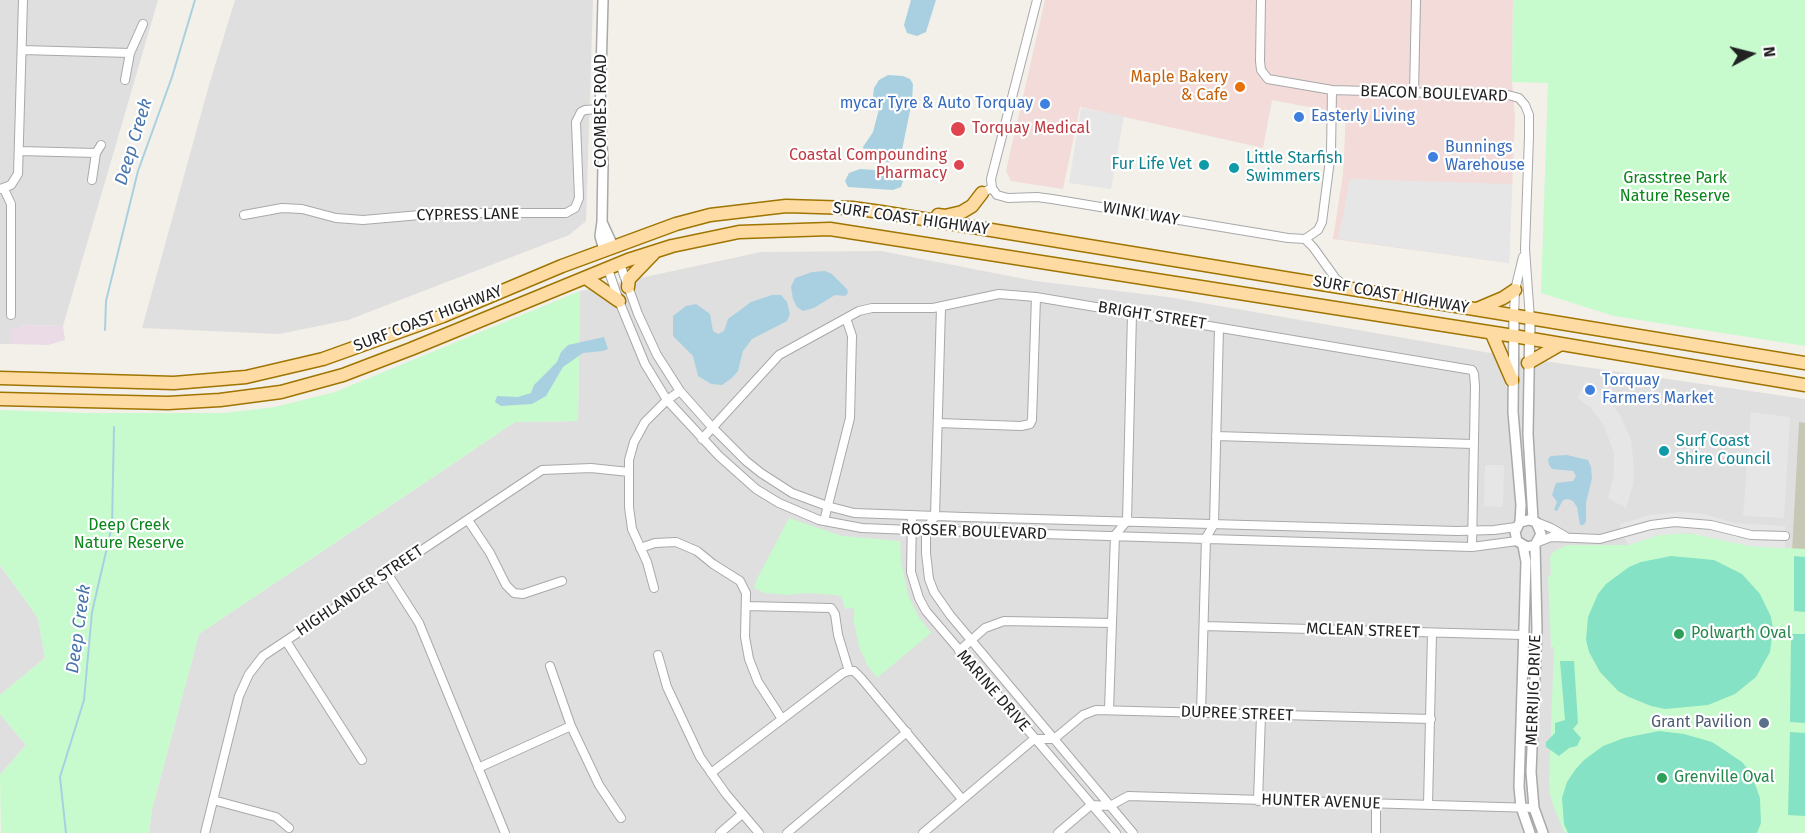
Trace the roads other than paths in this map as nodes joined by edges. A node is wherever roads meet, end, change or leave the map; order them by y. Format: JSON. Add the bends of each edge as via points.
{"nodes":[{"id":1,"x":23,"y":0,"type":"edge"},
{"id":2,"x":603,"y":0,"type":"edge"},
{"id":3,"x":1037,"y":0,"type":"edge"},
{"id":4,"x":1261,"y":0,"type":"edge"},
{"id":5,"x":1416,"y":0,"type":"edge"},
{"id":6,"x":143,"y":24,"type":"dead end"},
{"id":7,"x":22,"y":50,"type":"junction"},
{"id":8,"x":130,"y":53,"type":"junction"},
{"id":9,"x":125,"y":80,"type":"dead end"},
{"id":10,"x":1332,"y":90,"type":"junction"},
{"id":11,"x":1414,"y":93,"type":"junction"},
{"id":12,"x":600,"y":110,"type":"junction"},
{"id":13,"x":101,"y":145,"type":"dead end"},
{"id":14,"x":20,"y":151,"type":"junction"},
{"id":15,"x":96,"y":153,"type":"junction"},
{"id":16,"x":92,"y":180,"type":"dead end"},
{"id":17,"x":2,"y":189,"type":"edge"},
{"id":18,"x":987,"y":191,"type":"junction"},
{"id":19,"x":881,"y":212,"type":"junction"},
{"id":20,"x":244,"y":215,"type":"dead end"},
{"id":21,"x":1305,"y":239,"type":"junction"},
{"id":22,"x":608,"y":248,"type":"junction"},
{"id":23,"x":1525,"y":249,"type":"junction"},
{"id":24,"x":654,"y":252,"type":"junction"},
{"id":25,"x":614,"y":266,"type":"junction"},
{"id":26,"x":586,"y":278,"type":"junction"},
{"id":27,"x":628,"y":287,"type":"junction"},
{"id":28,"x":1348,"y":288,"type":"junction"},
{"id":29,"x":1515,"y":290,"type":"junction"},
{"id":30,"x":1036,"y":297,"type":"junction"},
{"id":31,"x":619,"y":301,"type":"junction"},
{"id":32,"x":941,"y":307,"type":"junction"},
{"id":33,"x":1476,"y":309,"type":"junction"},
{"id":34,"x":1132,"y":313,"type":"junction"},
{"id":35,"x":10,"y":315,"type":"dead end"},
{"id":36,"x":443,"y":316,"type":"junction"},
{"id":37,"x":1514,"y":316,"type":"junction"},
{"id":38,"x":846,"y":318,"type":"junction"},
{"id":39,"x":1530,"y":319,"type":"junction"},
{"id":40,"x":1219,"y":328,"type":"junction"},
{"id":41,"x":450,"y":333,"type":"junction"},
{"id":42,"x":1492,"y":334,"type":"junction"},
{"id":43,"x":1514,"y":336,"type":"junction"},
{"id":44,"x":1529,"y":339,"type":"junction"},
{"id":45,"x":1561,"y":344,"type":"junction"},
{"id":46,"x":1528,"y":363,"type":"junction"},
{"id":47,"x":1805,"y":363,"type":"edge"},
{"id":48,"x":0,"y":378,"type":"edge"},
{"id":49,"x":1512,"y":380,"type":"junction"},
{"id":50,"x":1805,"y":385,"type":"edge"},
{"id":51,"x":680,"y":391,"type":"junction"},
{"id":52,"x":0,"y":399,"type":"edge"},
{"id":53,"x":667,"y":400,"type":"junction"},
{"id":54,"x":938,"y":423,"type":"junction"},
{"id":55,"x":712,"y":427,"type":"junction"},
{"id":56,"x":1216,"y":436,"type":"junction"},
{"id":57,"x":702,"y":438,"type":"junction"},
{"id":58,"x":1473,"y":444,"type":"junction"},
{"id":59,"x":629,"y":472,"type":"junction"},
{"id":60,"x":827,"y":507,"type":"junction"},
{"id":61,"x":912,"y":515,"type":"junction"},
{"id":62,"x":935,"y":516,"type":"junction"},
{"id":63,"x":468,"y":520,"type":"junction"},
{"id":64,"x":824,"y":521,"type":"junction"},
{"id":65,"x":1534,"y":521,"type":"junction"},
{"id":66,"x":1127,"y":522,"type":"junction"},
{"id":67,"x":1214,"y":524,"type":"junction"},
{"id":68,"x":1518,"y":525,"type":"junction"},
{"id":69,"x":911,"y":530,"type":"junction"},
{"id":70,"x":926,"y":531,"type":"junction"},
{"id":71,"x":1471,"y":531,"type":"junction"},
{"id":72,"x":1114,"y":536,"type":"junction"},
{"id":73,"x":1785,"y":536,"type":"dead end"},
{"id":74,"x":1206,"y":538,"type":"junction"},
{"id":75,"x":1569,"y":538,"type":"junction"},
{"id":76,"x":1520,"y":544,"type":"junction"},
{"id":77,"x":1536,"y":544,"type":"junction"},
{"id":78,"x":1472,"y":547,"type":"junction"},
{"id":79,"x":640,"y":548,"type":"junction"},
{"id":80,"x":387,"y":573,"type":"junction"},
{"id":81,"x":562,"y":581,"type":"dead end"},
{"id":82,"x":654,"y":588,"type":"dead end"},
{"id":83,"x":746,"y":606,"type":"junction"},
{"id":84,"x":1112,"y":623,"type":"junction"},
{"id":85,"x":1204,"y":626,"type":"junction"},
{"id":86,"x":1432,"y":633,"type":"junction"},
{"id":87,"x":1523,"y":635,"type":"junction"},
{"id":88,"x":286,"y":640,"type":"junction"},
{"id":89,"x":971,"y":640,"type":"junction"},
{"id":90,"x":959,"y":651,"type":"junction"},
{"id":91,"x":658,"y":655,"type":"dead end"},
{"id":92,"x":550,"y":666,"type":"dead end"},
{"id":93,"x":849,"y":671,"type":"junction"},
{"id":94,"x":1109,"y":710,"type":"junction"},
{"id":95,"x":1201,"y":713,"type":"junction"},
{"id":96,"x":1261,"y":715,"type":"junction"},
{"id":97,"x":782,"y":719,"type":"junction"},
{"id":98,"x":1431,"y":719,"type":"junction"},
{"id":99,"x":571,"y":726,"type":"junction"},
{"id":100,"x":907,"y":732,"type":"junction"},
{"id":101,"x":1034,"y":739,"type":"junction"},
{"id":102,"x":1054,"y":739,"type":"junction"},
{"id":103,"x":362,"y":760,"type":"dead end"},
{"id":104,"x":478,"y":768,"type":"junction"},
{"id":105,"x":711,"y":773,"type":"junction"},
{"id":106,"x":962,"y":799,"type":"junction"},
{"id":107,"x":213,"y":800,"type":"junction"},
{"id":108,"x":1258,"y":801,"type":"junction"},
{"id":109,"x":1376,"y":804,"type":"junction"},
{"id":110,"x":1091,"y":805,"type":"junction"},
{"id":111,"x":1110,"y":806,"type":"junction"},
{"id":112,"x":1428,"y":806,"type":"junction"},
{"id":113,"x":1521,"y":807,"type":"junction"},
{"id":114,"x":1534,"y":808,"type":"junction"},
{"id":115,"x":742,"y":814,"type":"junction"},
{"id":116,"x":621,"y":818,"type":"dead end"},
{"id":117,"x":289,"y":828,"type":"dead end"},
{"id":118,"x":205,"y":833,"type":"edge"},
{"id":119,"x":505,"y":833,"type":"edge"},
{"id":120,"x":720,"y":833,"type":"edge"},
{"id":121,"x":759,"y":833,"type":"edge"},
{"id":122,"x":787,"y":833,"type":"edge"},
{"id":123,"x":923,"y":833,"type":"edge"},
{"id":124,"x":1058,"y":833,"type":"edge"},
{"id":125,"x":1116,"y":833,"type":"edge"},
{"id":126,"x":1133,"y":833,"type":"edge"},
{"id":127,"x":1376,"y":833,"type":"edge"},
{"id":128,"x":1530,"y":833,"type":"edge"},
{"id":129,"x":1543,"y":833,"type":"edge"}],
"edges":[{"from":1,"to":7,"type":"street"},
{"from":2,"to":12,"type":"street","name":"COOMBES ROAD"},
{"from":3,"to":18,"type":"street"},
{"from":4,"to":10,"type":"street","name":"BEACON BOULEVARD","via":[[1260,62],[1268,79]]},
{"from":5,"to":11,"type":"street"},
{"from":6,"to":8,"type":"street"},
{"from":7,"to":8,"type":"street"},
{"from":7,"to":14,"type":"street"},
{"from":8,"to":9,"type":"street"},
{"from":10,"to":11,"type":"street","name":"BEACON BOULEVARD"},
{"from":10,"to":21,"type":"street","via":[[1331,152],[1322,222]]},
{"from":11,"to":23,"type":"street","name":"BEACON BOULEVARD","via":[[1508,95],[1525,105],[1530,136]]},
{"from":12,"to":20,"type":"street","name":"CYPRESS LANE","via":[[585,110],[576,122],[579,198],[575,208],[566,213],[443,213],[363,220],[282,208]]},
{"from":12,"to":22,"type":"street","name":"COOMBES ROAD","via":[[602,222]]},
{"from":13,"to":15,"type":"street"},
{"from":14,"to":15,"type":"street"},
{"from":14,"to":17,"type":"street","via":[[16,179]]},
{"from":15,"to":16,"type":"street"},
{"from":17,"to":35,"type":"street","via":[[11,204]]},
{"from":18,"to":19,"type":"main road","via":[[972,206],[954,215],[897,209]]},
{"from":18,"to":21,"type":"street","name":"WINKI WAY","via":[[1008,198],[1045,198]]},
{"from":19,"to":22,"type":"main road","name":"SURF COAST HIGHWAY","via":[[820,207],[750,209],[676,224]]},
{"from":19,"to":28,"type":"main road","name":"SURF COAST HIGHWAY"},
{"from":21,"to":28,"type":"street","via":[[1336,279]]},
{"from":22,"to":25,"type":"main road"},
{"from":22,"to":36,"type":"main road","name":"SURF COAST HIGHWAY"},
{"from":23,"to":29,"type":"street","name":"BEACON BOULEVARD"},
{"from":23,"to":39,"type":"street","name":"BEACON BOULEVARD"},
{"from":24,"to":25,"type":"main road","name":"SURF COAST HIGHWAY"},
{"from":24,"to":27,"type":"main road","via":[[629,279]]},
{"from":24,"to":42,"type":"main road","name":"SURF COAST HIGHWAY","via":[[739,232],[830,229]]},
{"from":25,"to":26,"type":"main road","name":"SURF COAST HIGHWAY"},
{"from":25,"to":27,"type":"street","name":"ROSSER BOULEVARD"},
{"from":25,"to":31,"type":"street","name":"ROSSER BOULEVARD"},
{"from":26,"to":31,"type":"main road"},
{"from":26,"to":41,"type":"main road","name":"SURF COAST HIGHWAY"},
{"from":27,"to":51,"type":"street","name":"ROSSER BOULEVARD","via":[[657,355]]},
{"from":28,"to":33,"type":"main road","name":"SURF COAST HIGHWAY"},
{"from":29,"to":33,"type":"main road"},
{"from":29,"to":37,"type":"street","name":"BEACON BOULEVARD"},
{"from":30,"to":32,"type":"street","name":"BRIGHT STREET","via":[[999,294]]},
{"from":30,"to":34,"type":"street","name":"BRIGHT STREET"},
{"from":30,"to":54,"type":"street","via":[[1030,423]]},
{"from":31,"to":53,"type":"street","name":"ROSSER BOULEVARD","via":[[645,363]]},
{"from":32,"to":38,"type":"street","name":"BRIGHT STREET","via":[[872,308]]},
{"from":32,"to":54,"type":"street"},
{"from":33,"to":37,"type":"main road","name":"SURF COAST HIGHWAY"},
{"from":34,"to":40,"type":"street","name":"BRIGHT STREET"},
{"from":34,"to":66,"type":"street"},
{"from":36,"to":41,"type":"main road"},
{"from":36,"to":48,"type":"main road","name":"SURF COAST HIGHWAY","via":[[322,359],[246,377],[174,383]]},
{"from":37,"to":39,"type":"main road","name":"SURF COAST HIGHWAY"},
{"from":37,"to":43,"type":"street","name":"MERRIJIG DRIVE"},
{"from":38,"to":55,"type":"street","name":"BRIGHT STREET","via":[[779,355]]},
{"from":38,"to":60,"type":"street","via":[[853,342],[850,418]]},
{"from":39,"to":44,"type":"street","name":"MERRIJIG DRIVE"},
{"from":39,"to":47,"type":"main road","name":"SURF COAST HIGHWAY"},
{"from":40,"to":56,"type":"street"},
{"from":40,"to":58,"type":"street","name":"BRIGHT STREET","via":[[1468,368],[1475,379]]},
{"from":41,"to":52,"type":"main road","name":"SURF COAST HIGHWAY","via":[[343,375],[281,392],[168,403]]},
{"from":42,"to":43,"type":"main road","name":"SURF COAST HIGHWAY"},
{"from":42,"to":49,"type":"main road"},
{"from":43,"to":44,"type":"main road","name":"SURF COAST HIGHWAY"},
{"from":43,"to":49,"type":"street","name":"MERRIJIG DRIVE"},
{"from":44,"to":45,"type":"main road","name":"SURF COAST HIGHWAY"},
{"from":44,"to":46,"type":"street","name":"MERRIJIG DRIVE"},
{"from":45,"to":46,"type":"main road"},
{"from":45,"to":50,"type":"main road","name":"SURF COAST HIGHWAY"},
{"from":46,"to":65,"type":"street","name":"MERRIJIG DRIVE"},
{"from":49,"to":68,"type":"street","name":"MERRIJIG DRIVE","via":[[1521,505]]},
{"from":51,"to":53,"type":"street"},
{"from":51,"to":55,"type":"street","name":"ROSSER BOULEVARD"},
{"from":53,"to":57,"type":"street","name":"ROSSER BOULEVARD"},
{"from":53,"to":59,"type":"street","via":[[645,422],[634,442]]},
{"from":54,"to":62,"type":"street"},
{"from":55,"to":57,"type":"street","name":"BRIGHT STREET"},
{"from":55,"to":60,"type":"street","name":"ROSSER BOULEVARD","via":[[774,483]]},
{"from":56,"to":58,"type":"street"},
{"from":56,"to":67,"type":"street"},
{"from":57,"to":64,"type":"street","name":"ROSSER BOULEVARD","via":[[767,496]]},
{"from":58,"to":71,"type":"street","name":"BRIGHT STREET"},
{"from":59,"to":63,"type":"street","name":"HIGHLANDER STREET","via":[[591,468],[542,470]]},
{"from":59,"to":79,"type":"street","via":[[632,529]]},
{"from":60,"to":61,"type":"street","name":"ROSSER BOULEVARD","via":[[854,513]]},
{"from":60,"to":64,"type":"street"},
{"from":61,"to":62,"type":"street","name":"ROSSER BOULEVARD"},
{"from":61,"to":69,"type":"street","name":"MARINE DRIVE"},
{"from":62,"to":66,"type":"street","name":"ROSSER BOULEVARD"},
{"from":62,"to":70,"type":"street"},
{"from":63,"to":80,"type":"street","name":"HIGHLANDER STREET"},
{"from":63,"to":81,"type":"street","via":[[514,593],[523,594]]},
{"from":64,"to":69,"type":"street","name":"ROSSER BOULEVARD","via":[[862,528]]},
{"from":65,"to":68,"type":"street"},
{"from":65,"to":75,"type":"street"},
{"from":65,"to":77,"type":"street","name":"MERRIJIG DRIVE","via":[[1541,534]]},
{"from":66,"to":67,"type":"street","name":"ROSSER BOULEVARD"},
{"from":66,"to":72,"type":"street"},
{"from":67,"to":71,"type":"street","name":"ROSSER BOULEVARD"},
{"from":67,"to":74,"type":"street"},
{"from":68,"to":71,"type":"street","name":"ROSSER BOULEVARD"},
{"from":68,"to":76,"type":"street","name":"MERRIJIG DRIVE"},
{"from":69,"to":70,"type":"street","name":"ROSSER BOULEVARD"},
{"from":69,"to":90,"type":"street","name":"MARINE DRIVE","via":[[911,572],[919,598]]},
{"from":70,"to":72,"type":"street","name":"ROSSER BOULEVARD"},
{"from":70,"to":89,"type":"street","name":"MARINE DRIVE","via":[[927,567],[934,592]]},
{"from":71,"to":78,"type":"street"},
{"from":72,"to":74,"type":"street","name":"ROSSER BOULEVARD"},
{"from":72,"to":84,"type":"street"},
{"from":73,"to":75,"type":"street","via":[[1751,535],[1711,525],[1675,522],[1611,537]]},
{"from":74,"to":78,"type":"street","name":"ROSSER BOULEVARD"},
{"from":74,"to":85,"type":"street"},
{"from":75,"to":77,"type":"street","via":[[1551,537]]},
{"from":76,"to":77,"type":"street"},
{"from":76,"to":78,"type":"street","name":"ROSSER BOULEVARD"},
{"from":76,"to":87,"type":"street","name":"MERRIJIG DRIVE","via":[[1526,562]]},
{"from":77,"to":114,"type":"street","name":"MERRIJIG DRIVE","via":[[1531,772]]},
{"from":79,"to":82,"type":"street"},
{"from":79,"to":83,"type":"street","via":[[676,542],[697,551],[740,580]]},
{"from":80,"to":88,"type":"street","name":"HIGHLANDER STREET"},
{"from":80,"to":104,"type":"street","via":[[419,623]]},
{"from":83,"to":93,"type":"street","via":[[831,608]]},
{"from":83,"to":97,"type":"street","via":[[749,659],[758,682]]},
{"from":84,"to":89,"type":"street","via":[[1004,621],[991,625]]},
{"from":84,"to":94,"type":"street"},
{"from":85,"to":86,"type":"street","name":"MCLEAN STREET"},
{"from":85,"to":95,"type":"street"},
{"from":86,"to":87,"type":"street","name":"MCLEAN STREET"},
{"from":86,"to":98,"type":"street"},
{"from":87,"to":113,"type":"street","name":"MERRIJIG DRIVE"},
{"from":88,"to":103,"type":"street"},
{"from":88,"to":107,"type":"street","name":"HIGHLANDER STREET","via":[[263,656],[244,685]]},
{"from":89,"to":90,"type":"street"},
{"from":89,"to":102,"type":"street","name":"MARINE DRIVE"},
{"from":90,"to":101,"type":"street","name":"MARINE DRIVE"},
{"from":91,"to":105,"type":"street","via":[[667,687]]},
{"from":92,"to":99,"type":"street"},
{"from":93,"to":97,"type":"street"},
{"from":93,"to":100,"type":"street","via":[[857,673]]},
{"from":94,"to":95,"type":"street","name":"DUPREE STREET"},
{"from":94,"to":102,"type":"street","name":"DUPREE STREET","via":[[1083,715]]},
{"from":95,"to":96,"type":"street","name":"DUPREE STREET"},
{"from":96,"to":98,"type":"street","name":"DUPREE STREET"},
{"from":96,"to":108,"type":"street"},
{"from":97,"to":105,"type":"street"},
{"from":98,"to":112,"type":"street"},
{"from":99,"to":104,"type":"street"},
{"from":99,"to":116,"type":"street","via":[[599,785]]},
{"from":100,"to":106,"type":"street"},
{"from":100,"to":122,"type":"street"},
{"from":101,"to":102,"type":"street"},
{"from":101,"to":106,"type":"street"},
{"from":101,"to":110,"type":"street","name":"MARINE DRIVE"},
{"from":102,"to":111,"type":"street","name":"MARINE DRIVE"},
{"from":104,"to":119,"type":"street"},
{"from":105,"to":115,"type":"street"},
{"from":106,"to":123,"type":"street"},
{"from":107,"to":117,"type":"street","via":[[276,817]]},
{"from":107,"to":118,"type":"street","name":"HIGHLANDER STREET"},
{"from":108,"to":109,"type":"street","name":"HUNTER AVENUE"},
{"from":108,"to":111,"type":"street","name":"HUNTER AVENUE","via":[[1128,796]]},
{"from":109,"to":112,"type":"street","name":"HUNTER AVENUE"},
{"from":109,"to":127,"type":"street"},
{"from":110,"to":111,"type":"street"},
{"from":110,"to":124,"type":"street"},
{"from":110,"to":125,"type":"street","name":"MARINE DRIVE"},
{"from":111,"to":126,"type":"street","name":"MARINE DRIVE"},
{"from":112,"to":113,"type":"street","name":"HUNTER AVENUE"},
{"from":113,"to":114,"type":"street","name":"HUNTER AVENUE"},
{"from":113,"to":128,"type":"street","name":"MERRIJIG DRIVE"},
{"from":114,"to":129,"type":"street","name":"MERRIJIG DRIVE"},
{"from":115,"to":120,"type":"street"},
{"from":115,"to":121,"type":"street"}]}
